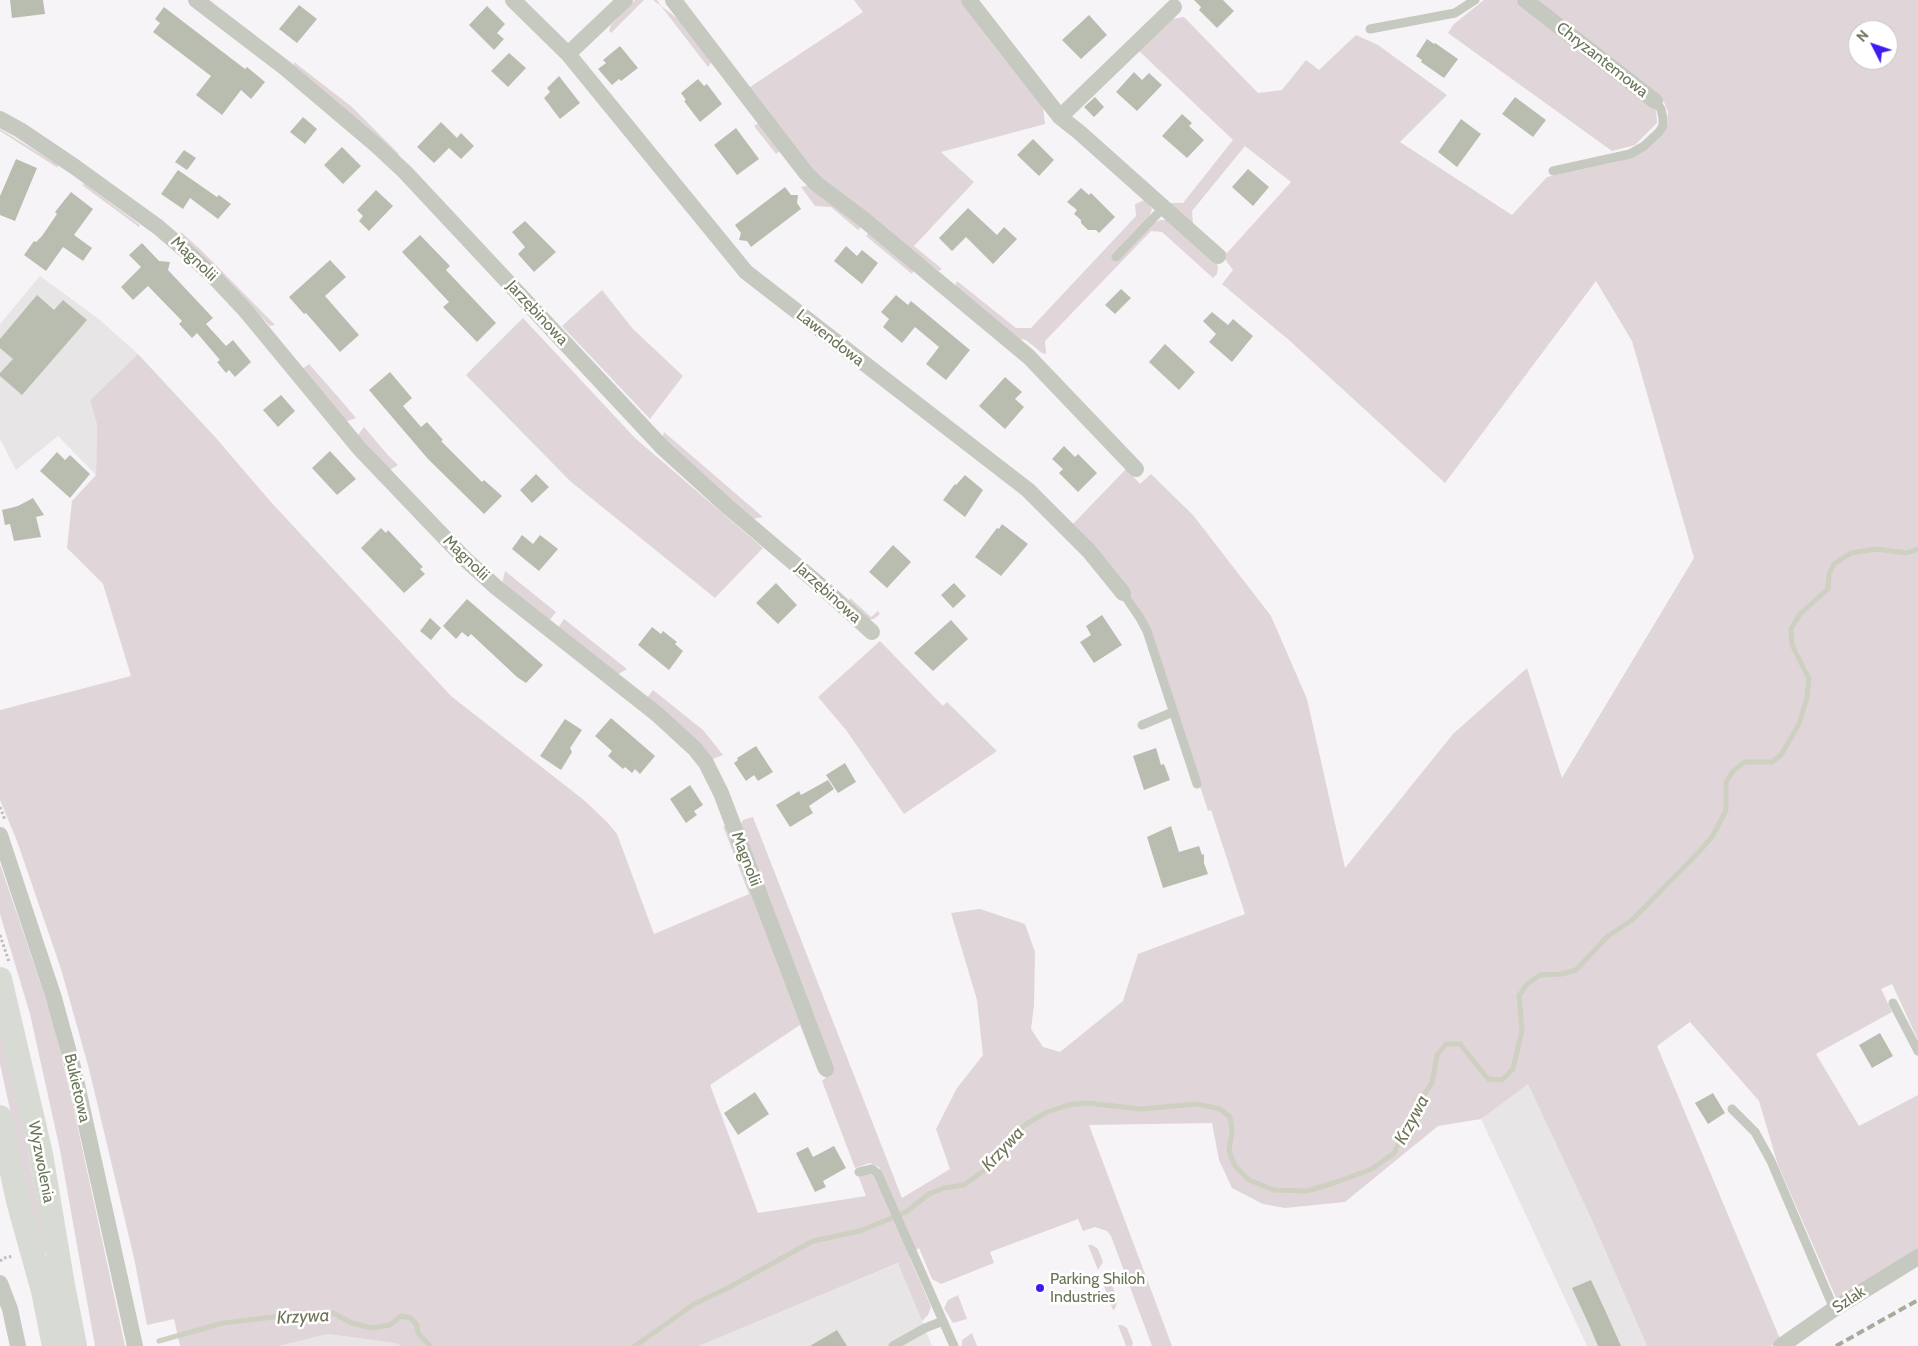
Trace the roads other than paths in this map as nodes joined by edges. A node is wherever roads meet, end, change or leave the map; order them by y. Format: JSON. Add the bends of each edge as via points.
{"nodes":[{"id":1,"x":196,"y":0,"type":"edge"},
{"id":2,"x":513,"y":0,"type":"edge"},
{"id":3,"x":625,"y":0,"type":"edge"},
{"id":4,"x":673,"y":0,"type":"edge"},
{"id":5,"x":969,"y":0,"type":"edge"},
{"id":6,"x":1475,"y":0,"type":"edge"},
{"id":7,"x":1525,"y":0,"type":"edge"},
{"id":8,"x":1174,"y":7,"type":"dead end"},
{"id":9,"x":1370,"y":28,"type":"dead end"},
{"id":10,"x":568,"y":54,"type":"junction"},
{"id":11,"x":1655,"y":101,"type":"joint"},
{"id":12,"x":1060,"y":117,"type":"junction"},
{"id":13,"x":0,"y":119,"type":"edge"},
{"id":14,"x":1553,"y":170,"type":"dead end"},
{"id":15,"x":1164,"y":208,"type":"junction"},
{"id":16,"x":1218,"y":256,"type":"dead end"},
{"id":17,"x":1116,"y":257,"type":"dead end"},
{"id":18,"x":1136,"y":469,"type":"dead end"},
{"id":19,"x":1123,"y":592,"type":"joint"},
{"id":20,"x":872,"y":632,"type":"dead end"},
{"id":21,"x":1173,"y":712,"type":"junction"},
{"id":22,"x":1142,"y":725,"type":"dead end"},
{"id":23,"x":1197,"y":784,"type":"dead end"},
{"id":24,"x":0,"y":835,"type":"edge"},
{"id":25,"x":0,"y":979,"type":"edge"},
{"id":26,"x":1893,"y":1003,"type":"dead end"},
{"id":27,"x":1918,"y":1051,"type":"edge"},
{"id":28,"x":826,"y":1069,"type":"dead end"},
{"id":29,"x":1732,"y":1109,"type":"dead end"},
{"id":30,"x":0,"y":1117,"type":"edge"},
{"id":31,"x":859,"y":1172,"type":"dead end"},
{"id":32,"x":1918,"y":1257,"type":"edge"},
{"id":33,"x":0,"y":1283,"type":"edge"},
{"id":34,"x":1834,"y":1309,"type":"junction"},
{"id":35,"x":943,"y":1321,"type":"junction"},
{"id":36,"x":18,"y":1346,"type":"edge"},
{"id":37,"x":54,"y":1346,"type":"edge"},
{"id":38,"x":75,"y":1346,"type":"edge"},
{"id":39,"x":135,"y":1346,"type":"edge"},
{"id":40,"x":894,"y":1346,"type":"edge"},
{"id":41,"x":954,"y":1346,"type":"edge"},
{"id":42,"x":1781,"y":1346,"type":"edge"}],
"edges":[{"from":1,"to":20,"type":"street","name":"Jarzębinowa","via":[[277,62],[376,145],[663,448]]},
{"from":2,"to":10,"type":"street","name":"Lawendowa"},
{"from":3,"to":10,"type":"street"},
{"from":4,"to":18,"type":"street","via":[[818,185],[1029,357]]},
{"from":5,"to":12,"type":"street"},
{"from":6,"to":9,"type":"lane","via":[[1455,13]]},
{"from":7,"to":11,"type":"street","name":"Chryzantemowa"},
{"from":8,"to":12,"type":"street"},
{"from":10,"to":19,"type":"street","name":"Lawendowa","via":[[746,272],[1028,490]]},
{"from":11,"to":14,"type":"lane","via":[[1661,109],[1663,126],[1644,146],[1630,154]]},
{"from":12,"to":15,"type":"street"},
{"from":13,"to":28,"type":"street","name":"Magnolii","via":[[74,166],[158,227],[186,252],[245,310],[359,448],[466,560],[658,715],[695,749],[721,793]]},
{"from":15,"to":16,"type":"street"},
{"from":15,"to":17,"type":"lane"},
{"from":19,"to":21,"type":"lane","via":[[1147,631]]},
{"from":21,"to":22,"type":"lane"},
{"from":21,"to":23,"type":"lane"},
{"from":24,"to":39,"type":"street","name":"Bukietowa","via":[[54,998],[74,1071]]},
{"from":25,"to":38,"type":"main road","name":"Wyzwolenia","via":[[41,1154]]},
{"from":26,"to":27,"type":"lane"},
{"from":29,"to":34,"type":"lane","via":[[1755,1132],[1771,1161]]},
{"from":30,"to":37,"type":"main road","name":"Wyzwolenia"},
{"from":31,"to":35,"type":"lane","via":[[872,1168],[878,1174]]},
{"from":32,"to":34,"type":"street","name":"Szlak"},
{"from":33,"to":36,"type":"street"},
{"from":34,"to":42,"type":"street","name":"Szlak"},
{"from":35,"to":40,"type":"lane"},
{"from":35,"to":41,"type":"lane"}]}
